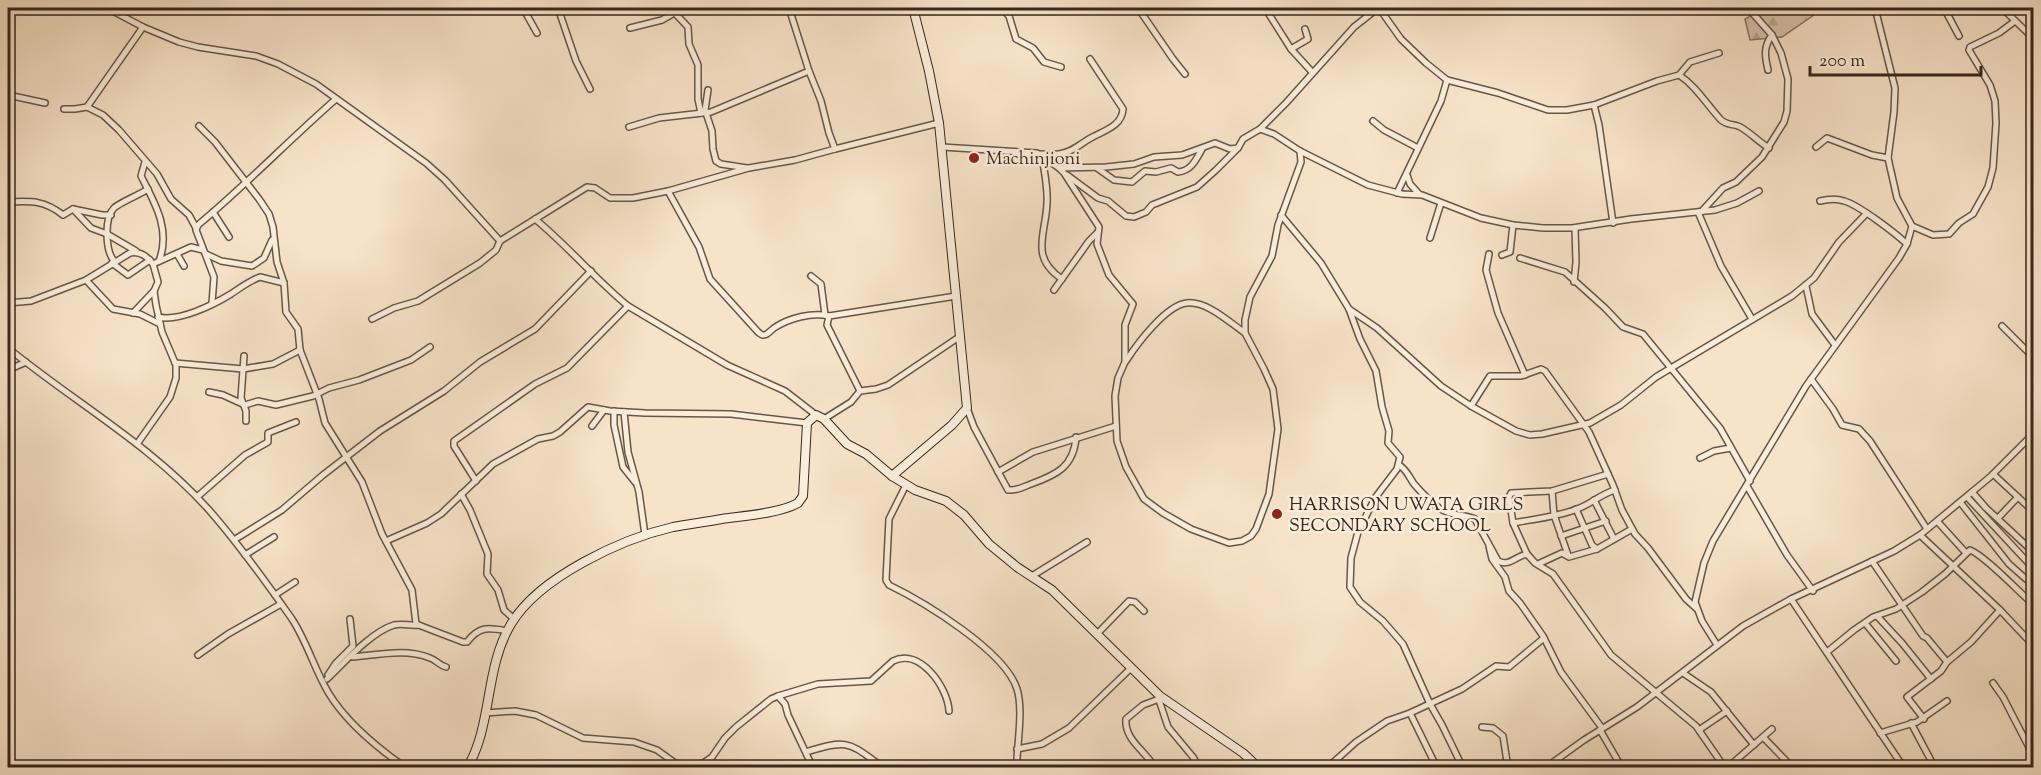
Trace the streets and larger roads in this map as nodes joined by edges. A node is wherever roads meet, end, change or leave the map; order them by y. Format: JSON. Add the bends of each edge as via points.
{"nodes":[{"id":1,"x":107,"y":8,"type":"edge"},
{"id":2,"x":523,"y":8,"type":"edge"},
{"id":3,"x":558,"y":8,"type":"edge"},
{"id":4,"x":670,"y":8,"type":"edge"},
{"id":5,"x":789,"y":8,"type":"edge"},
{"id":6,"x":913,"y":8,"type":"edge"},
{"id":7,"x":1001,"y":8,"type":"edge"},
{"id":8,"x":1138,"y":8,"type":"edge"},
{"id":9,"x":1265,"y":8,"type":"edge"},
{"id":10,"x":1378,"y":8,"type":"edge"},
{"id":11,"x":1748,"y":8,"type":"edge"},
{"id":12,"x":1875,"y":8,"type":"edge"},
{"id":13,"x":1944,"y":8,"type":"edge"},
{"id":14,"x":2002,"y":8,"type":"edge"},
{"id":15,"x":674,"y":13,"type":"junction"},
{"id":16,"x":2015,"y":21,"type":"junction"},
{"id":17,"x":143,"y":27,"type":"junction"},
{"id":18,"x":630,"y":28,"type":"dead end"},
{"id":19,"x":1305,"y":29,"type":"dead end"},
{"id":20,"x":537,"y":33,"type":"dead end"},
{"id":21,"x":1772,"y":35,"type":"junction"},
{"id":22,"x":1959,"y":36,"type":"dead end"},
{"id":23,"x":2033,"y":37,"type":"edge"},
{"id":24,"x":1291,"y":49,"type":"junction"},
{"id":25,"x":1719,"y":53,"type":"dead end"},
{"id":26,"x":1090,"y":59,"type":"dead end"},
{"id":27,"x":1061,"y":67,"type":"dead end"},
{"id":28,"x":1768,"y":70,"type":"dead end"},
{"id":29,"x":809,"y":71,"type":"junction"},
{"id":30,"x":1312,"y":72,"type":"junction"},
{"id":31,"x":1185,"y":74,"type":"dead end"},
{"id":32,"x":1679,"y":75,"type":"junction"},
{"id":33,"x":1448,"y":80,"type":"junction"},
{"id":34,"x":590,"y":89,"type":"dead end"},
{"id":35,"x":708,"y":90,"type":"dead end"},
{"id":36,"x":8,"y":95,"type":"edge"},
{"id":37,"x":336,"y":99,"type":"junction"},
{"id":38,"x":45,"y":103,"type":"dead end"},
{"id":39,"x":1594,"y":105,"type":"junction"},
{"id":40,"x":87,"y":107,"type":"junction"},
{"id":41,"x":64,"y":109,"type":"dead end"},
{"id":42,"x":703,"y":113,"type":"junction"},
{"id":43,"x":1373,"y":121,"type":"dead end"},
{"id":44,"x":939,"y":123,"type":"junction"},
{"id":45,"x":199,"y":126,"type":"dead end"},
{"id":46,"x":630,"y":127,"type":"dead end"},
{"id":47,"x":1260,"y":129,"type":"junction"},
{"id":48,"x":942,"y":147,"type":"junction"},
{"id":49,"x":1816,"y":147,"type":"dead end"},
{"id":50,"x":1238,"y":148,"type":"junction"},
{"id":51,"x":1418,"y":148,"type":"junction"},
{"id":52,"x":1769,"y":148,"type":"junction"},
{"id":53,"x":835,"y":149,"type":"junction"},
{"id":54,"x":1202,"y":149,"type":"junction"},
{"id":55,"x":1300,"y":151,"type":"junction"},
{"id":56,"x":1039,"y":154,"type":"junction"},
{"id":57,"x":1888,"y":158,"type":"junction"},
{"id":58,"x":145,"y":162,"type":"junction"},
{"id":59,"x":1096,"y":167,"type":"junction"},
{"id":60,"x":749,"y":168,"type":"junction"},
{"id":61,"x":1061,"y":170,"type":"junction"},
{"id":62,"x":1407,"y":173,"type":"junction"},
{"id":63,"x":246,"y":183,"type":"junction"},
{"id":64,"x":148,"y":189,"type":"junction"},
{"id":65,"x":668,"y":191,"type":"junction"},
{"id":66,"x":1758,"y":191,"type":"dead end"},
{"id":67,"x":1397,"y":193,"type":"junction"},
{"id":68,"x":1419,"y":194,"type":"junction"},
{"id":69,"x":1820,"y":201,"type":"dead end"},
{"id":70,"x":8,"y":202,"type":"edge"},
{"id":71,"x":1441,"y":202,"type":"junction"},
{"id":72,"x":73,"y":209,"type":"junction"},
{"id":73,"x":1700,"y":211,"type":"junction"},
{"id":74,"x":213,"y":212,"type":"junction"},
{"id":75,"x":1866,"y":214,"type":"junction"},
{"id":76,"x":111,"y":215,"type":"junction"},
{"id":77,"x":1281,"y":215,"type":"junction"},
{"id":78,"x":535,"y":219,"type":"junction"},
{"id":79,"x":1613,"y":223,"type":"junction"},
{"id":80,"x":8,"y":224,"type":"edge"},
{"id":81,"x":1513,"y":225,"type":"junction"},
{"id":82,"x":1912,"y":226,"type":"junction"},
{"id":83,"x":196,"y":228,"type":"junction"},
{"id":84,"x":1575,"y":228,"type":"junction"},
{"id":85,"x":1099,"y":232,"type":"junction"},
{"id":86,"x":107,"y":234,"type":"junction"},
{"id":87,"x":229,"y":237,"type":"dead end"},
{"id":88,"x":273,"y":237,"type":"junction"},
{"id":89,"x":1430,"y":238,"type":"dead end"},
{"id":90,"x":500,"y":241,"type":"junction"},
{"id":91,"x":8,"y":243,"type":"edge"},
{"id":92,"x":1907,"y":244,"type":"junction"},
{"id":93,"x":138,"y":252,"type":"junction"},
{"id":94,"x":205,"y":252,"type":"junction"},
{"id":95,"x":177,"y":254,"type":"junction"},
{"id":96,"x":1489,"y":254,"type":"dead end"},
{"id":97,"x":1502,"y":255,"type":"dead end"},
{"id":98,"x":1520,"y":258,"type":"dead end"},
{"id":99,"x":159,"y":261,"type":"junction"},
{"id":100,"x":151,"y":262,"type":"junction"},
{"id":101,"x":113,"y":263,"type":"junction"},
{"id":102,"x":184,"y":266,"type":"dead end"},
{"id":103,"x":591,"y":271,"type":"junction"},
{"id":104,"x":811,"y":276,"type":"dead end"},
{"id":105,"x":1062,"y":279,"type":"junction"},
{"id":106,"x":86,"y":280,"type":"junction"},
{"id":107,"x":1574,"y":282,"type":"junction"},
{"id":108,"x":284,"y":283,"type":"junction"},
{"id":109,"x":1806,"y":286,"type":"junction"},
{"id":110,"x":1054,"y":290,"type":"dead end"},
{"id":111,"x":154,"y":291,"type":"junction"},
{"id":112,"x":956,"y":296,"type":"junction"},
{"id":113,"x":8,"y":303,"type":"edge"},
{"id":114,"x":212,"y":303,"type":"junction"},
{"id":115,"x":628,"y":306,"type":"junction"},
{"id":116,"x":1349,"y":309,"type":"junction"},
{"id":117,"x":133,"y":313,"type":"junction"},
{"id":118,"x":827,"y":316,"type":"junction"},
{"id":119,"x":372,"y":319,"type":"dead end"},
{"id":120,"x":1752,"y":319,"type":"junction"},
{"id":121,"x":159,"y":320,"type":"junction"},
{"id":122,"x":2002,"y":326,"type":"dead end"},
{"id":123,"x":1245,"y":333,"type":"junction"},
{"id":124,"x":959,"y":337,"type":"junction"},
{"id":125,"x":1835,"y":345,"type":"junction"},
{"id":126,"x":430,"y":346,"type":"dead end"},
{"id":127,"x":8,"y":348,"type":"edge"},
{"id":128,"x":300,"y":351,"type":"junction"},
{"id":129,"x":244,"y":356,"type":"dead end"},
{"id":130,"x":2034,"y":358,"type":"edge"},
{"id":131,"x":26,"y":362,"type":"junction"},
{"id":132,"x":1125,"y":362,"type":"junction"},
{"id":133,"x":175,"y":363,"type":"junction"},
{"id":134,"x":243,"y":369,"type":"junction"},
{"id":135,"x":1670,"y":369,"type":"junction"},
{"id":136,"x":8,"y":370,"type":"edge"},
{"id":137,"x":1525,"y":375,"type":"junction"},
{"id":138,"x":1811,"y":379,"type":"junction"},
{"id":139,"x":860,"y":391,"type":"junction"},
{"id":140,"x":209,"y":392,"type":"dead end"},
{"id":141,"x":317,"y":394,"type":"junction"},
{"id":142,"x":242,"y":404,"type":"junction"},
{"id":143,"x":1471,"y":406,"type":"junction"},
{"id":144,"x":967,"y":408,"type":"junction"},
{"id":145,"x":604,"y":410,"type":"junction"},
{"id":146,"x":614,"y":411,"type":"junction"},
{"id":147,"x":624,"y":412,"type":"junction"},
{"id":148,"x":816,"y":415,"type":"junction"},
{"id":149,"x":824,"y":420,"type":"junction"},
{"id":150,"x":246,"y":421,"type":"dead end"},
{"id":151,"x":296,"y":422,"type":"dead end"},
{"id":152,"x":807,"y":423,"type":"junction"},
{"id":153,"x":1584,"y":425,"type":"junction"},
{"id":154,"x":592,"y":426,"type":"dead end"},
{"id":155,"x":1116,"y":426,"type":"junction"},
{"id":156,"x":2034,"y":433,"type":"edge"},
{"id":157,"x":1076,"y":437,"type":"junction"},
{"id":158,"x":137,"y":444,"type":"junction"},
{"id":159,"x":1731,"y":448,"type":"junction"},
{"id":160,"x":346,"y":457,"type":"junction"},
{"id":161,"x":1700,"y":458,"type":"dead end"},
{"id":162,"x":1399,"y":465,"type":"junction"},
{"id":163,"x":998,"y":472,"type":"junction"},
{"id":164,"x":1608,"y":474,"type":"junction"},
{"id":165,"x":1993,"y":474,"type":"junction"},
{"id":166,"x":892,"y":476,"type":"junction"},
{"id":167,"x":476,"y":481,"type":"junction"},
{"id":168,"x":636,"y":483,"type":"junction"},
{"id":169,"x":1748,"y":484,"type":"junction"},
{"id":170,"x":906,"y":485,"type":"junction"},
{"id":171,"x":1615,"y":490,"type":"junction"},
{"id":172,"x":1552,"y":491,"type":"junction"},
{"id":173,"x":1972,"y":492,"type":"junction"},
{"id":174,"x":461,"y":494,"type":"junction"},
{"id":175,"x":196,"y":497,"type":"junction"},
{"id":176,"x":1967,"y":497,"type":"junction"},
{"id":177,"x":2018,"y":497,"type":"junction"},
{"id":178,"x":1594,"y":500,"type":"junction"},
{"id":179,"x":1960,"y":502,"type":"junction"},
{"id":180,"x":1576,"y":510,"type":"junction"},
{"id":181,"x":2034,"y":512,"type":"edge"},
{"id":182,"x":1554,"y":515,"type":"junction"},
{"id":183,"x":1998,"y":518,"type":"junction"},
{"id":184,"x":1936,"y":521,"type":"junction"},
{"id":185,"x":1513,"y":522,"type":"junction"},
{"id":186,"x":1606,"y":522,"type":"junction"},
{"id":187,"x":1586,"y":529,"type":"junction"},
{"id":188,"x":1632,"y":529,"type":"junction"},
{"id":189,"x":1927,"y":529,"type":"junction"},
{"id":190,"x":645,"y":535,"type":"junction"},
{"id":191,"x":1920,"y":535,"type":"junction"},
{"id":192,"x":1561,"y":536,"type":"junction"},
{"id":193,"x":274,"y":537,"type":"dead end"},
{"id":194,"x":1614,"y":539,"type":"junction"},
{"id":195,"x":234,"y":540,"type":"junction"},
{"id":196,"x":386,"y":542,"type":"junction"},
{"id":197,"x":1087,"y":542,"type":"dead end"},
{"id":198,"x":1489,"y":546,"type":"junction"},
{"id":199,"x":2029,"y":548,"type":"dead end"},
{"id":200,"x":1597,"y":549,"type":"junction"},
{"id":201,"x":1966,"y":553,"type":"junction"},
{"id":202,"x":1527,"y":554,"type":"junction"},
{"id":203,"x":245,"y":555,"type":"junction"},
{"id":204,"x":1568,"y":555,"type":"junction"},
{"id":205,"x":1872,"y":561,"type":"junction"},
{"id":206,"x":1538,"y":564,"type":"junction"},
{"id":207,"x":1953,"y":566,"type":"junction"},
{"id":208,"x":2034,"y":569,"type":"edge"},
{"id":209,"x":1032,"y":576,"type":"junction"},
{"id":210,"x":2026,"y":579,"type":"dead end"},
{"id":211,"x":295,"y":582,"type":"dead end"},
{"id":212,"x":1813,"y":591,"type":"junction"},
{"id":213,"x":275,"y":595,"type":"junction"},
{"id":214,"x":1791,"y":600,"type":"junction"},
{"id":215,"x":281,"y":604,"type":"junction"},
{"id":216,"x":1901,"y":605,"type":"junction"},
{"id":217,"x":2034,"y":605,"type":"edge"},
{"id":218,"x":1697,"y":609,"type":"junction"},
{"id":219,"x":2000,"y":610,"type":"junction"},
{"id":220,"x":1144,"y":611,"type":"dead end"},
{"id":221,"x":1877,"y":616,"type":"junction"},
{"id":222,"x":350,"y":619,"type":"dead end"},
{"id":223,"x":514,"y":619,"type":"junction"},
{"id":224,"x":1865,"y":622,"type":"junction"},
{"id":225,"x":418,"y":625,"type":"junction"},
{"id":226,"x":508,"y":631,"type":"junction"},
{"id":227,"x":1096,"y":634,"type":"junction"},
{"id":228,"x":1544,"y":638,"type":"junction"},
{"id":229,"x":1717,"y":645,"type":"junction"},
{"id":230,"x":2034,"y":646,"type":"edge"},
{"id":231,"x":1827,"y":652,"type":"junction"},
{"id":232,"x":198,"y":655,"type":"dead end"},
{"id":233,"x":351,"y":657,"type":"junction"},
{"id":234,"x":1896,"y":661,"type":"dead end"},
{"id":235,"x":1947,"y":662,"type":"junction"},
{"id":236,"x":446,"y":667,"type":"dead end"},
{"id":237,"x":1131,"y":668,"type":"junction"},
{"id":238,"x":1683,"y":673,"type":"junction"},
{"id":239,"x":1931,"y":679,"type":"junction"},
{"id":240,"x":326,"y":682,"type":"junction"},
{"id":241,"x":1993,"y":684,"type":"dead end"},
{"id":242,"x":1655,"y":694,"type":"junction"},
{"id":243,"x":778,"y":696,"type":"junction"},
{"id":244,"x":1158,"y":696,"type":"junction"},
{"id":245,"x":1947,"y":701,"type":"dead end"},
{"id":246,"x":1430,"y":704,"type":"junction"},
{"id":247,"x":949,"y":711,"type":"dead end"},
{"id":248,"x":1726,"y":711,"type":"junction"},
{"id":249,"x":485,"y":713,"type":"junction"},
{"id":250,"x":1410,"y":713,"type":"junction"},
{"id":251,"x":1924,"y":719,"type":"junction"},
{"id":252,"x":1911,"y":723,"type":"junction"},
{"id":253,"x":1482,"y":727,"type":"dead end"},
{"id":254,"x":1601,"y":729,"type":"junction"},
{"id":255,"x":1772,"y":729,"type":"dead end"},
{"id":256,"x":1700,"y":730,"type":"junction"},
{"id":257,"x":1880,"y":733,"type":"junction"},
{"id":258,"x":1763,"y":737,"type":"junction"},
{"id":259,"x":1754,"y":745,"type":"junction"},
{"id":260,"x":1017,"y":749,"type":"junction"},
{"id":261,"x":806,"y":752,"type":"junction"},
{"id":262,"x":2034,"y":757,"type":"edge"},
{"id":263,"x":406,"y":768,"type":"edge"},
{"id":264,"x":467,"y":768,"type":"edge"},
{"id":265,"x":682,"y":768,"type":"edge"},
{"id":266,"x":696,"y":768,"type":"edge"},
{"id":267,"x":813,"y":768,"type":"edge"},
{"id":268,"x":884,"y":768,"type":"edge"},
{"id":269,"x":1015,"y":768,"type":"edge"},
{"id":270,"x":1155,"y":768,"type":"edge"},
{"id":271,"x":1198,"y":768,"type":"edge"},
{"id":272,"x":1259,"y":768,"type":"edge"},
{"id":273,"x":1327,"y":768,"type":"edge"},
{"id":274,"x":1437,"y":768,"type":"edge"},
{"id":275,"x":1463,"y":768,"type":"edge"},
{"id":276,"x":1508,"y":768,"type":"edge"},
{"id":277,"x":1545,"y":768,"type":"edge"},
{"id":278,"x":1622,"y":768,"type":"edge"},
{"id":279,"x":1726,"y":768,"type":"edge"},
{"id":280,"x":1793,"y":768,"type":"edge"},
{"id":281,"x":1904,"y":768,"type":"edge"},
{"id":282,"x":1935,"y":768,"type":"edge"}],
"edges":[{"from":1,"to":17,"type":"street"},
{"from":2,"to":20,"type":"street"},
{"from":3,"to":34,"type":"street"},
{"from":4,"to":15,"type":"street"},
{"from":5,"to":29,"type":"street"},
{"from":6,"to":44,"type":"street"},
{"from":7,"to":27,"type":"street","via":[[1009,16],[1018,41],[1033,48],[1044,62]]},
{"from":8,"to":31,"type":"street"},
{"from":9,"to":24,"type":"street"},
{"from":10,"to":30,"type":"street","via":[[1359,22]]},
{"from":10,"to":33,"type":"street","via":[[1401,39]]},
{"from":11,"to":21,"type":"street"},
{"from":12,"to":57,"type":"street","via":[[1895,88]]},
{"from":13,"to":22,"type":"street"},
{"from":14,"to":16,"type":"street"},
{"from":15,"to":18,"type":"street"},
{"from":15,"to":42,"type":"street","via":[[688,27],[689,44],[698,65],[698,99]]},
{"from":16,"to":23,"type":"street"},
{"from":16,"to":82,"type":"street","via":[[1970,47],[1990,85],[1996,112],[1993,168],[1979,205],[1971,217],[1949,234],[1933,235]]},
{"from":17,"to":37,"type":"street","via":[[179,42],[278,64]]},
{"from":17,"to":40,"type":"street"},
{"from":19,"to":24,"type":"street","via":[[1308,39]]},
{"from":21,"to":28,"type":"street","via":[[1765,50]]},
{"from":21,"to":52,"type":"street","via":[[1786,70],[1789,93],[1784,122]]},
{"from":24,"to":30,"type":"street"},
{"from":25,"to":32,"type":"street","via":[[1690,62]]},
{"from":26,"to":56,"type":"street","via":[[1123,109],[1119,120],[1072,150]]},
{"from":29,"to":42,"type":"street"},
{"from":29,"to":53,"type":"street","via":[[822,100]]},
{"from":30,"to":47,"type":"street"},
{"from":32,"to":39,"type":"street"},
{"from":32,"to":52,"type":"street","via":[[1722,121],[1741,127]]},
{"from":33,"to":39,"type":"street","via":[[1548,110]]},
{"from":33,"to":51,"type":"street"},
{"from":35,"to":42,"type":"street"},
{"from":36,"to":38,"type":"street"},
{"from":37,"to":63,"type":"street"},
{"from":37,"to":90,"type":"street","via":[[426,163]]},
{"from":39,"to":79,"type":"street"},
{"from":40,"to":41,"type":"street"},
{"from":40,"to":58,"type":"street","via":[[111,121]]},
{"from":42,"to":46,"type":"street","via":[[659,118]]},
{"from":42,"to":60,"type":"street","via":[[712,131],[716,161]]},
{"from":43,"to":51,"type":"street"},
{"from":44,"to":48,"type":"street"},
{"from":44,"to":53,"type":"street"},
{"from":45,"to":63,"type":"street"},
{"from":47,"to":50,"type":"street","via":[[1243,139]]},
{"from":47,"to":55,"type":"street"},
{"from":48,"to":56,"type":"street"},
{"from":48,"to":112,"type":"street"},
{"from":49,"to":57,"type":"street","via":[[1827,138]]},
{"from":50,"to":54,"type":"street","via":[[1215,143]]},
{"from":50,"to":61,"type":"street","via":[[1197,187],[1152,205],[1134,217],[1098,198]]},
{"from":51,"to":62,"type":"street"},
{"from":52,"to":73,"type":"street"},
{"from":53,"to":60,"type":"street"},
{"from":54,"to":59,"type":"street","via":[[1140,163]]},
{"from":54,"to":59,"type":"street","via":[[1185,171],[1145,171],[1132,182],[1114,180]]},
{"from":55,"to":67,"type":"street","via":[[1368,185]]},
{"from":55,"to":77,"type":"street","via":[[1301,162]]},
{"from":56,"to":61,"type":"street"},
{"from":56,"to":105,"type":"street","via":[[1047,202],[1043,255]]},
{"from":57,"to":82,"type":"street","via":[[1897,198]]},
{"from":58,"to":64,"type":"street","via":[[140,176]]},
{"from":58,"to":83,"type":"street"},
{"from":59,"to":61,"type":"street"},
{"from":60,"to":65,"type":"street"},
{"from":61,"to":85,"type":"street","via":[[1098,224]]},
{"from":62,"to":67,"type":"street"},
{"from":62,"to":68,"type":"street","via":[[1408,181]]},
{"from":63,"to":74,"type":"street"},
{"from":63,"to":88,"type":"street","via":[[269,214]]},
{"from":64,"to":76,"type":"street","via":[[116,206]]},
{"from":64,"to":99,"type":"street","via":[[162,222],[164,246]]},
{"from":65,"to":78,"type":"street","via":[[616,199],[587,187]]},
{"from":65,"to":118,"type":"street","via":[[699,248],[710,279],[758,332],[764,335],[794,320]]},
{"from":66,"to":73,"type":"street","via":[[1727,207]]},
{"from":67,"to":68,"type":"street"},
{"from":68,"to":71,"type":"street"},
{"from":69,"to":75,"type":"street","via":[[1843,200]]},
{"from":70,"to":72,"type":"street","via":[[43,203],[63,215]]},
{"from":71,"to":81,"type":"street","via":[[1481,218]]},
{"from":71,"to":89,"type":"street"},
{"from":72,"to":76,"type":"street"},
{"from":72,"to":86,"type":"street","via":[[88,226]]},
{"from":73,"to":79,"type":"street"},
{"from":73,"to":120,"type":"street","via":[[1722,266]]},
{"from":74,"to":83,"type":"street"},
{"from":74,"to":87,"type":"street"},
{"from":75,"to":92,"type":"street"},
{"from":75,"to":109,"type":"street"},
{"from":76,"to":86,"type":"street"},
{"from":77,"to":116,"type":"street","via":[[1321,263]]},
{"from":77,"to":123,"type":"street","via":[[1272,256],[1248,303]]},
{"from":78,"to":90,"type":"street"},
{"from":78,"to":103,"type":"street"},
{"from":79,"to":84,"type":"street"},
{"from":80,"to":91,"type":"street"},
{"from":81,"to":84,"type":"street"},
{"from":81,"to":97,"type":"street","via":[[1510,252]]},
{"from":82,"to":92,"type":"street"},
{"from":83,"to":94,"type":"street"},
{"from":84,"to":107,"type":"street"},
{"from":85,"to":105,"type":"street"},
{"from":85,"to":132,"type":"street","via":[[1097,244],[1109,275],[1133,304],[1125,325]]},
{"from":86,"to":93,"type":"street"},
{"from":86,"to":101,"type":"street"},
{"from":88,"to":94,"type":"street","via":[[267,254],[256,265],[221,261]]},
{"from":88,"to":108,"type":"street"},
{"from":90,"to":119,"type":"street","via":[[480,263],[418,301]]},
{"from":92,"to":125,"type":"street"},
{"from":93,"to":100,"type":"street"},
{"from":93,"to":101,"type":"street"},
{"from":94,"to":95,"type":"street","via":[[194,247]]},
{"from":94,"to":114,"type":"street","via":[[214,281]]},
{"from":95,"to":99,"type":"street"},
{"from":95,"to":102,"type":"street"},
{"from":96,"to":137,"type":"street","via":[[1486,270],[1498,313]]},
{"from":98,"to":107,"type":"street","via":[[1564,272]]},
{"from":99,"to":100,"type":"street"},
{"from":100,"to":101,"type":"street","via":[[128,275]]},
{"from":100,"to":111,"type":"street","via":[[158,282]]},
{"from":101,"to":106,"type":"street"},
{"from":103,"to":115,"type":"street"},
{"from":103,"to":160,"type":"street","via":[[535,329],[480,362]]},
{"from":104,"to":118,"type":"street","via":[[822,288]]},
{"from":105,"to":110,"type":"street"},
{"from":106,"to":113,"type":"street","via":[[32,301]]},
{"from":106,"to":117,"type":"street","via":[[111,307]]},
{"from":107,"to":135,"type":"street","via":[[1623,327],[1643,334]]},
{"from":108,"to":114,"type":"street","via":[[260,277]]},
{"from":108,"to":128,"type":"street","via":[[286,312],[298,329]]},
{"from":109,"to":120,"type":"street"},
{"from":109,"to":125,"type":"street","via":[[1812,314]]},
{"from":111,"to":117,"type":"street"},
{"from":111,"to":121,"type":"street"},
{"from":112,"to":118,"type":"street"},
{"from":112,"to":124,"type":"street"},
{"from":114,"to":121,"type":"street"},
{"from":115,"to":148,"type":"street","via":[[727,365],[781,388]]},
{"from":115,"to":167,"type":"street","via":[[567,368],[535,384],[454,441]]},
{"from":116,"to":143,"type":"street","via":[[1377,328],[1441,386]]},
{"from":116,"to":162,"type":"street","via":[[1376,371],[1388,443],[1400,458]]},
{"from":117,"to":121,"type":"street"},
{"from":118,"to":139,"type":"street","via":[[827,325]]},
{"from":120,"to":135,"type":"street"},
{"from":121,"to":133,"type":"street"},
{"from":122,"to":130,"type":"street"},
{"from":123,"to":132,"type":"street","via":[[1209,310],[1185,303],[1160,319]]},
{"from":123,"to":155,"type":"street","via":[[1270,380],[1278,429],[1269,494],[1251,536],[1239,542],[1224,542],[1191,529],[1149,504],[1122,459]]},
{"from":124,"to":139,"type":"street","via":[[888,384]]},
{"from":124,"to":144,"type":"street"},
{"from":125,"to":138,"type":"street"},
{"from":126,"to":141,"type":"street","via":[[411,360]]},
{"from":127,"to":131,"type":"street"},
{"from":128,"to":134,"type":"street","via":[[270,365]]},
{"from":128,"to":141,"type":"street"},
{"from":129,"to":134,"type":"street"},
{"from":131,"to":136,"type":"street"},
{"from":131,"to":158,"type":"street"},
{"from":132,"to":155,"type":"street","via":[[1116,389]]},
{"from":133,"to":134,"type":"street"},
{"from":133,"to":158,"type":"street","via":[[176,378],[170,397]]},
{"from":134,"to":142,"type":"street"},
{"from":135,"to":153,"type":"street","via":[[1621,405]]},
{"from":135,"to":159,"type":"street","via":[[1720,428]]},
{"from":137,"to":143,"type":"street","via":[[1490,376]]},
{"from":137,"to":153,"type":"street","via":[[1545,370]]},
{"from":138,"to":169,"type":"street"},
{"from":138,"to":189,"type":"street","via":[[1842,425],[1859,429],[1870,441]]},
{"from":139,"to":149,"type":"street"},
{"from":140,"to":142,"type":"street"},
{"from":141,"to":142,"type":"street","via":[[276,405],[258,401]]},
{"from":141,"to":160,"type":"street","via":[[327,427]]},
{"from":142,"to":150,"type":"street"},
{"from":143,"to":153,"type":"street","via":[[1530,435]]},
{"from":144,"to":163,"type":"street"},
{"from":144,"to":166,"type":"street"},
{"from":145,"to":146,"type":"street"},
{"from":145,"to":154,"type":"street"},
{"from":145,"to":167,"type":"street","via":[[587,408],[565,429],[514,450]]},
{"from":146,"to":147,"type":"street"},
{"from":146,"to":168,"type":"street","via":[[623,467]]},
{"from":147,"to":152,"type":"street","via":[[731,414]]},
{"from":147,"to":168,"type":"street"},
{"from":148,"to":149,"type":"street"},
{"from":148,"to":152,"type":"street"},
{"from":149,"to":166,"type":"street","via":[[847,444]]},
{"from":151,"to":175,"type":"street","via":[[268,433],[268,442],[245,455]]},
{"from":152,"to":190,"type":"street","via":[[803,496],[798,503]]},
{"from":153,"to":164,"type":"street"},
{"from":155,"to":157,"type":"street"},
{"from":156,"to":165,"type":"street"},
{"from":157,"to":163,"type":"street","via":[[1033,452]]},
{"from":157,"to":163,"type":"street","via":[[1075,450],[1067,464],[1048,477],[1010,491]]},
{"from":158,"to":175,"type":"street"},
{"from":159,"to":161,"type":"street"},
{"from":159,"to":169,"type":"street"},
{"from":160,"to":195,"type":"street","via":[[282,510]]},
{"from":160,"to":196,"type":"street","via":[[362,482]]},
{"from":162,"to":198,"type":"street","via":[[1440,509],[1460,517],[1473,517]]},
{"from":162,"to":246,"type":"street","via":[[1358,531],[1351,558],[1350,587],[1364,606],[1400,639]]},
{"from":164,"to":171,"type":"street"},
{"from":164,"to":172,"type":"street"},
{"from":165,"to":173,"type":"street"},
{"from":165,"to":177,"type":"street"},
{"from":166,"to":170,"type":"street"},
{"from":167,"to":174,"type":"street"},
{"from":168,"to":190,"type":"street"},
{"from":169,"to":212,"type":"street","via":[[1787,555]]},
{"from":169,"to":218,"type":"street","via":[[1708,552],[1698,586]]},
{"from":170,"to":209,"type":"street","via":[[946,501],[964,515],[988,544]]},
{"from":170,"to":260,"type":"street","via":[[889,519],[887,583],[958,626],[1010,675],[1018,693]]},
{"from":171,"to":178,"type":"street"},
{"from":171,"to":188,"type":"street"},
{"from":172,"to":182,"type":"street"},
{"from":172,"to":185,"type":"street","via":[[1511,493]]},
{"from":173,"to":176,"type":"street"},
{"from":173,"to":183,"type":"street"},
{"from":174,"to":196,"type":"street","via":[[432,520]]},
{"from":174,"to":223,"type":"street","via":[[488,554],[487,574],[498,590],[504,610]]},
{"from":175,"to":195,"type":"street"},
{"from":176,"to":179,"type":"street"},
{"from":176,"to":208,"type":"street"},
{"from":177,"to":181,"type":"street"},
{"from":177,"to":183,"type":"street"},
{"from":178,"to":180,"type":"street"},
{"from":178,"to":186,"type":"street"},
{"from":179,"to":184,"type":"street"},
{"from":179,"to":210,"type":"street","via":[[2009,564]]},
{"from":180,"to":182,"type":"street"},
{"from":180,"to":187,"type":"street"},
{"from":182,"to":185,"type":"street"},
{"from":182,"to":192,"type":"street"},
{"from":183,"to":199,"type":"street"},
{"from":184,"to":189,"type":"street"},
{"from":184,"to":201,"type":"street"},
{"from":185,"to":202,"type":"street"},
{"from":186,"to":187,"type":"street"},
{"from":186,"to":194,"type":"street"},
{"from":187,"to":192,"type":"street"},
{"from":187,"to":200,"type":"street"},
{"from":188,"to":194,"type":"street"},
{"from":188,"to":218,"type":"street"},
{"from":189,"to":191,"type":"street"},
{"from":190,"to":223,"type":"street","via":[[559,577]]},
{"from":191,"to":205,"type":"street"},
{"from":191,"to":207,"type":"street"},
{"from":192,"to":204,"type":"street"},
{"from":193,"to":203,"type":"street"},
{"from":194,"to":200,"type":"street"},
{"from":195,"to":203,"type":"street"},
{"from":196,"to":225,"type":"street","via":[[412,590]]},
{"from":197,"to":209,"type":"street"},
{"from":198,"to":202,"type":"street","via":[[1502,563]]},
{"from":198,"to":228,"type":"street","via":[[1509,591]]},
{"from":200,"to":204,"type":"street"},
{"from":201,"to":207,"type":"street"},
{"from":201,"to":217,"type":"street","via":[[1972,550]]},
{"from":202,"to":206,"type":"street"},
{"from":203,"to":213,"type":"street"},
{"from":204,"to":206,"type":"street","via":[[1562,553]]},
{"from":205,"to":212,"type":"street"},
{"from":205,"to":216,"type":"street"},
{"from":206,"to":242,"type":"street","via":[[1553,573],[1611,656]]},
{"from":207,"to":216,"type":"street"},
{"from":207,"to":219,"type":"street"},
{"from":209,"to":227,"type":"street","via":[[1052,590]]},
{"from":211,"to":213,"type":"street"},
{"from":212,"to":214,"type":"street"},
{"from":213,"to":215,"type":"street"},
{"from":214,"to":229,"type":"street"},
{"from":214,"to":231,"type":"street"},
{"from":215,"to":232,"type":"street"},
{"from":215,"to":240,"type":"street"},
{"from":216,"to":221,"type":"street"},
{"from":216,"to":235,"type":"street"},
{"from":218,"to":229,"type":"street"},
{"from":219,"to":230,"type":"street"},
{"from":219,"to":235,"type":"street"},
{"from":220,"to":227,"type":"street","via":[[1129,601]]},
{"from":221,"to":224,"type":"street"},
{"from":221,"to":239,"type":"street"},
{"from":222,"to":240,"type":"street","via":[[352,646],[333,667]]},
{"from":223,"to":226,"type":"street"},
{"from":224,"to":231,"type":"street"},
{"from":224,"to":234,"type":"street"},
{"from":225,"to":226,"type":"street","via":[[463,642],[483,629]]},
{"from":225,"to":233,"type":"street","via":[[392,626]]},
{"from":226,"to":249,"type":"street","via":[[495,662]]},
{"from":227,"to":237,"type":"street"},
{"from":228,"to":246,"type":"street","via":[[1509,667],[1496,666]]},
{"from":228,"to":254,"type":"street","via":[[1561,672]]},
{"from":229,"to":238,"type":"street"},
{"from":231,"to":257,"type":"street"},
{"from":233,"to":236,"type":"street","via":[[415,654]]},
{"from":233,"to":240,"type":"street"},
{"from":235,"to":239,"type":"street"},
{"from":237,"to":244,"type":"street"},
{"from":237,"to":260,"type":"street","via":[[1069,728],[1042,744]]},
{"from":238,"to":242,"type":"street"},
{"from":238,"to":248,"type":"street","via":[[1711,692]]},
{"from":239,"to":251,"type":"street","via":[[1907,697]]},
{"from":240,"to":263,"type":"street","via":[[337,705],[350,719]]},
{"from":241,"to":262,"type":"street"},
{"from":242,"to":254,"type":"street"},
{"from":242,"to":256,"type":"street"},
{"from":243,"to":247,"type":"street","via":[[818,684],[871,681],[899,658],[922,664],[933,674],[946,696]]},
{"from":243,"to":261,"type":"street"},
{"from":243,"to":266,"type":"street","via":[[736,727],[712,757]]},
{"from":244,"to":270,"type":"street","via":[[1126,719],[1131,739]]},
{"from":244,"to":271,"type":"street","via":[[1168,727]]},
{"from":244,"to":272,"type":"street"},
{"from":245,"to":251,"type":"street"},
{"from":246,"to":250,"type":"street"},
{"from":246,"to":275,"type":"street"},
{"from":248,"to":256,"type":"street"},
{"from":248,"to":259,"type":"street"},
{"from":249,"to":264,"type":"street","via":[[478,746]]},
{"from":249,"to":265,"type":"street","via":[[515,711],[536,715],[583,738],[634,742],[657,750]]},
{"from":250,"to":273,"type":"street","via":[[1369,732]]},
{"from":250,"to":274,"type":"street"},
{"from":251,"to":252,"type":"street"},
{"from":252,"to":257,"type":"street"},
{"from":252,"to":282,"type":"street"},
{"from":253,"to":276,"type":"street","via":[[1497,730],[1503,736]]},
{"from":254,"to":277,"type":"street"},
{"from":254,"to":278,"type":"street"},
{"from":255,"to":258,"type":"street"},
{"from":256,"to":279,"type":"street"},
{"from":257,"to":281,"type":"street"},
{"from":258,"to":259,"type":"street"},
{"from":258,"to":280,"type":"street"},
{"from":259,"to":279,"type":"street"},
{"from":260,"to":269,"type":"street"},
{"from":261,"to":267,"type":"street"},
{"from":261,"to":268,"type":"street","via":[[845,744],[861,749]]}]}
